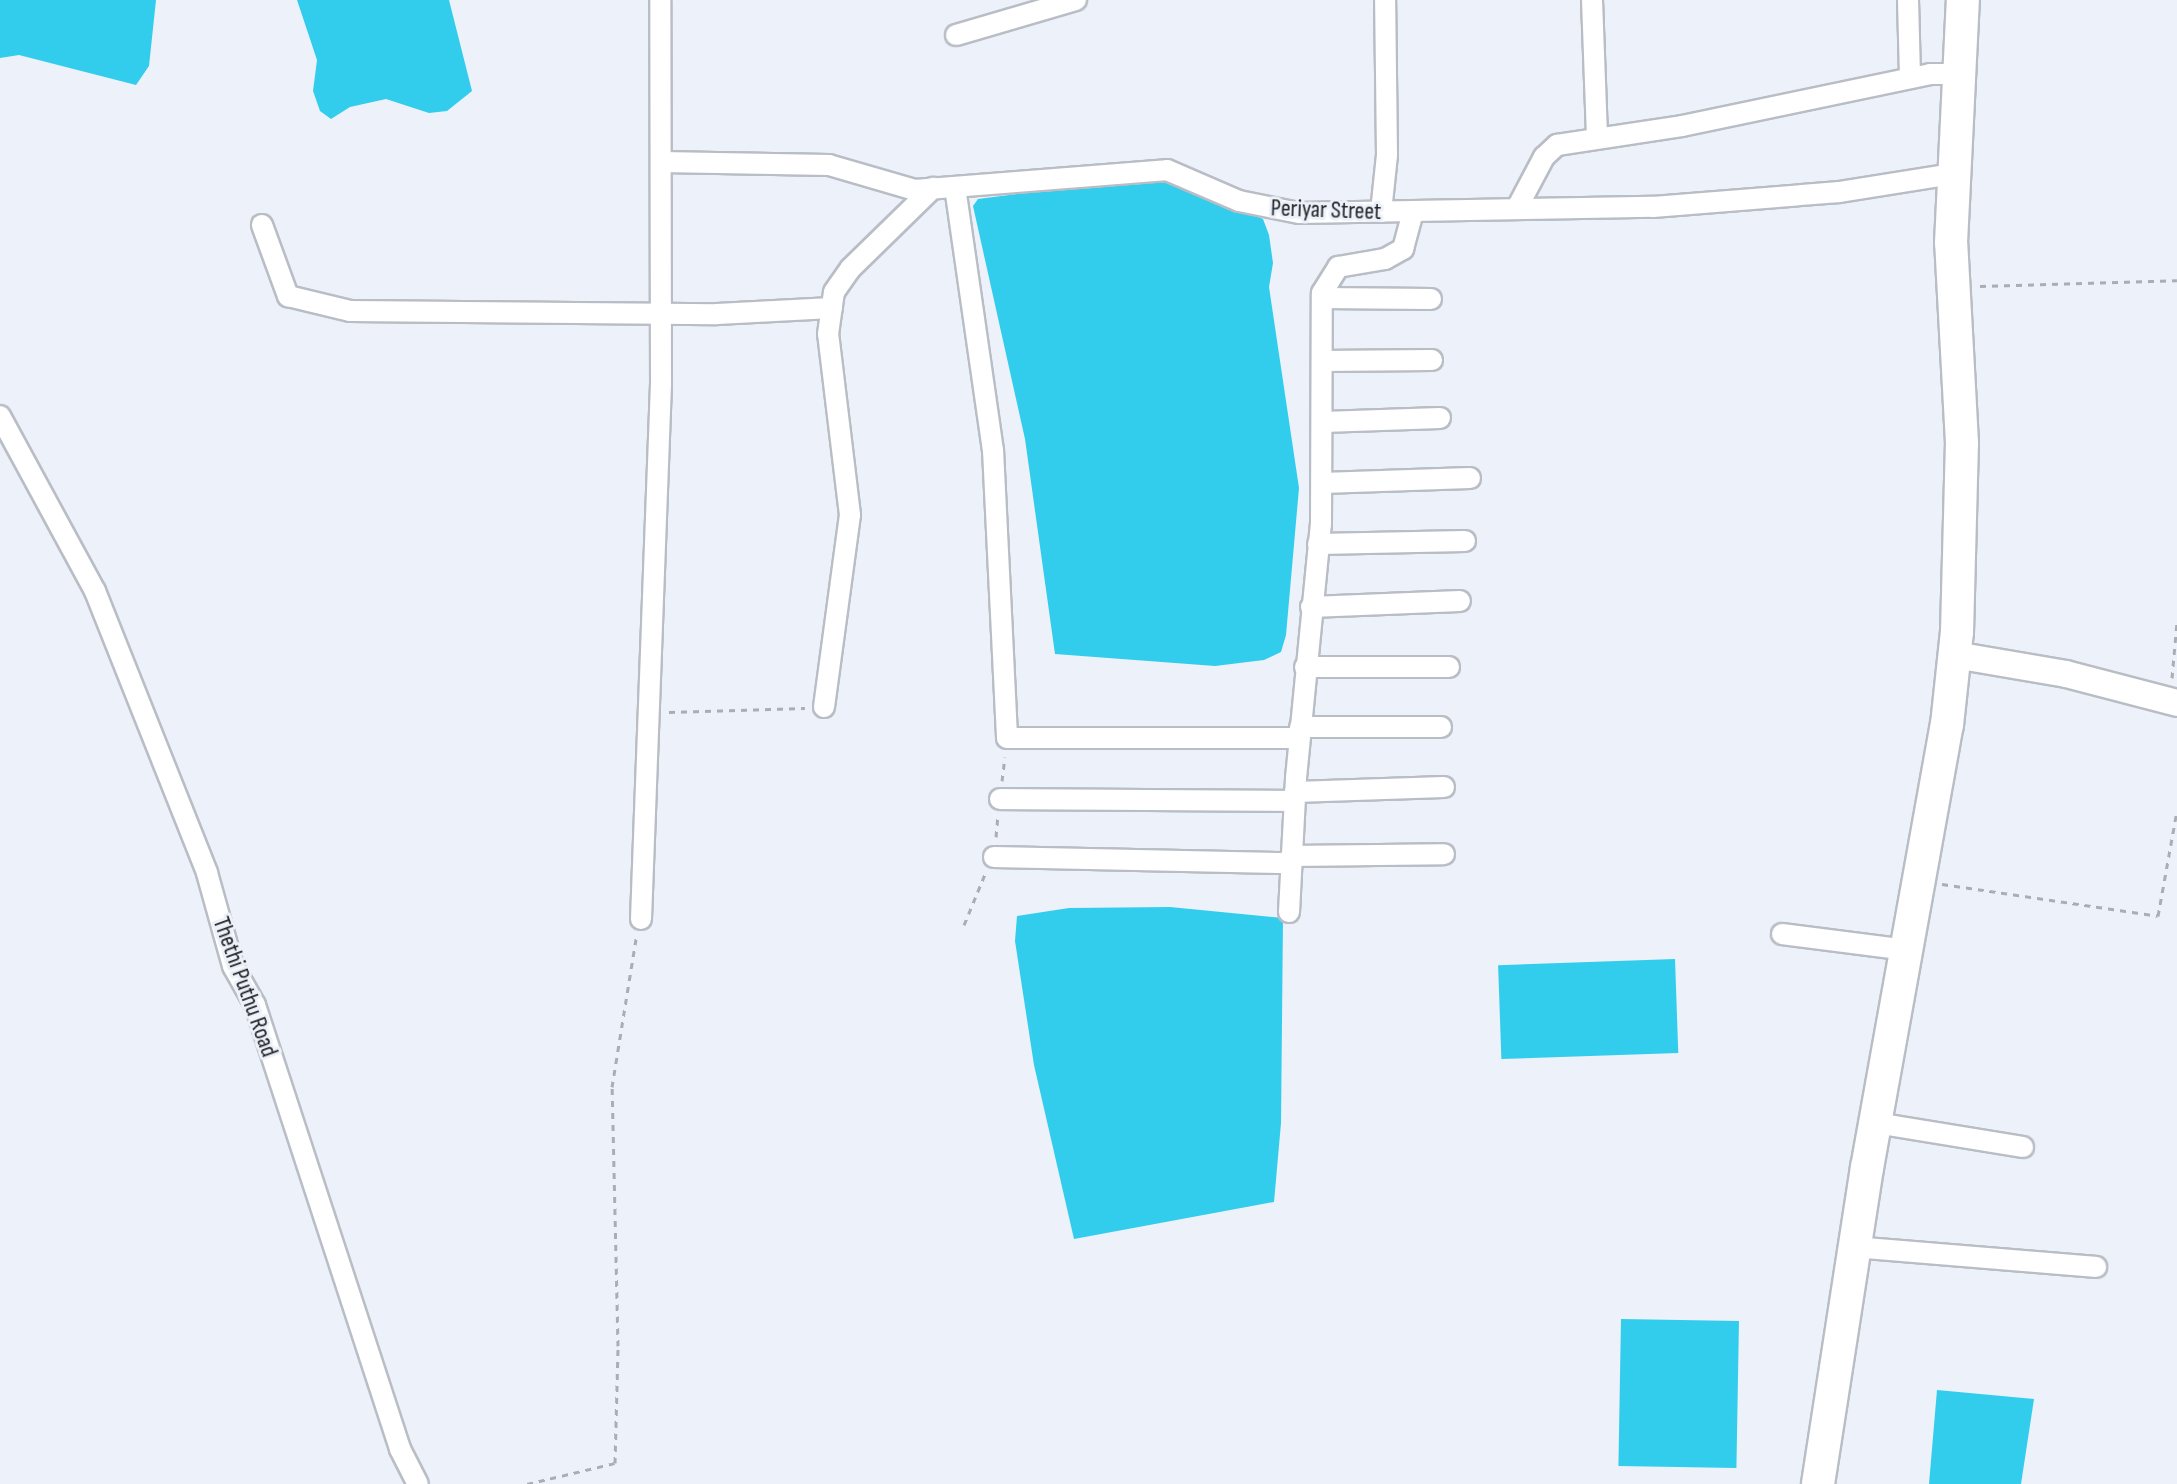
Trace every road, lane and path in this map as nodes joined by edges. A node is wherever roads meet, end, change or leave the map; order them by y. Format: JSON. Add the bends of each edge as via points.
{"nodes":[{"id":1,"x":660,"y":0,"type":"edge"},
{"id":2,"x":1076,"y":0,"type":"edge"},
{"id":3,"x":1385,"y":0,"type":"edge"},
{"id":4,"x":1592,"y":0,"type":"edge"},
{"id":5,"x":1908,"y":0,"type":"edge"},
{"id":6,"x":1963,"y":0,"type":"edge"},
{"id":7,"x":956,"y":35,"type":"dead end"},
{"id":8,"x":1957,"y":74,"type":"junction"},
{"id":9,"x":1910,"y":78,"type":"junction"},
{"id":10,"x":1597,"y":137,"type":"junction"},
{"id":11,"x":661,"y":162,"type":"junction"},
{"id":12,"x":1953,"y":174,"type":"junction"},
{"id":13,"x":955,"y":187,"type":"junction"},
{"id":14,"x":933,"y":188,"type":"junction"},
{"id":15,"x":1517,"y":208,"type":"junction"},
{"id":16,"x":1381,"y":212,"type":"junction"},
{"id":17,"x":1413,"y":212,"type":"junction"},
{"id":18,"x":262,"y":225,"type":"dead end"},
{"id":19,"x":2177,"y":280,"type":"edge"},
{"id":20,"x":1952,"y":285,"type":"junction"},
{"id":21,"x":1322,"y":298,"type":"junction"},
{"id":22,"x":1431,"y":299,"type":"dead end"},
{"id":23,"x":832,"y":308,"type":"junction"},
{"id":24,"x":660,"y":311,"type":"junction"},
{"id":25,"x":1432,"y":360,"type":"dead end"},
{"id":26,"x":1322,"y":361,"type":"junction"},
{"id":27,"x":0,"y":416,"type":"edge"},
{"id":28,"x":1440,"y":418,"type":"dead end"},
{"id":29,"x":1323,"y":422,"type":"junction"},
{"id":30,"x":1470,"y":478,"type":"dead end"},
{"id":31,"x":1322,"y":483,"type":"junction"},
{"id":32,"x":1465,"y":541,"type":"dead end"},
{"id":33,"x":1318,"y":544,"type":"junction"},
{"id":34,"x":1460,"y":601,"type":"dead end"},
{"id":35,"x":1311,"y":607,"type":"junction"},
{"id":36,"x":2177,"y":622,"type":"edge"},
{"id":37,"x":1955,"y":655,"type":"junction"},
{"id":38,"x":1305,"y":667,"type":"junction"},
{"id":39,"x":1449,"y":667,"type":"dead end"},
{"id":40,"x":2174,"y":702,"type":"edge"},
{"id":41,"x":824,"y":707,"type":"joint"},
{"id":42,"x":649,"y":712,"type":"junction"},
{"id":43,"x":1441,"y":727,"type":"dead end"},
{"id":44,"x":1299,"y":733,"type":"junction"},
{"id":45,"x":1007,"y":738,"type":"junction"},
{"id":46,"x":1444,"y":787,"type":"dead end"},
{"id":47,"x":1294,"y":797,"type":"junction"},
{"id":48,"x":1000,"y":799,"type":"junction"},
{"id":49,"x":2177,"y":810,"type":"edge"},
{"id":50,"x":1444,"y":854,"type":"dead end"},
{"id":51,"x":994,"y":857,"type":"junction"},
{"id":52,"x":1290,"y":860,"type":"junction"},
{"id":53,"x":1919,"y":879,"type":"junction"},
{"id":54,"x":1289,"y":912,"type":"dead end"},
{"id":55,"x":641,"y":919,"type":"joint"},
{"id":56,"x":964,"y":925,"type":"dead end"},
{"id":57,"x":1782,"y":934,"type":"dead end"},
{"id":58,"x":1907,"y":950,"type":"junction"},
{"id":59,"x":1876,"y":1123,"type":"junction"},
{"id":60,"x":2023,"y":1147,"type":"dead end"},
{"id":61,"x":1854,"y":1247,"type":"junction"},
{"id":62,"x":2096,"y":1267,"type":"dead end"},
{"id":63,"x":418,"y":1484,"type":"edge"},
{"id":64,"x":527,"y":1484,"type":"edge"},
{"id":65,"x":1818,"y":1484,"type":"edge"}],
"edges":[{"from":1,"to":11,"type":"street"},
{"from":2,"to":7,"type":"street"},
{"from":3,"to":16,"type":"street","via":[[1387,155]]},
{"from":4,"to":10,"type":"street"},
{"from":5,"to":9,"type":"street"},
{"from":6,"to":8,"type":"main road"},
{"from":8,"to":9,"type":"street"},
{"from":8,"to":12,"type":"main road"},
{"from":9,"to":10,"type":"street","via":[[1696,123]]},
{"from":10,"to":15,"type":"street","via":[[1552,149]]},
{"from":11,"to":14,"type":"street","name":"Periyar Street","via":[[829,165],[858,169],[915,190]]},
{"from":11,"to":24,"type":"street"},
{"from":12,"to":15,"type":"street","name":"Periyar Street","via":[[1879,187],[1707,203]]},
{"from":12,"to":20,"type":"main road"},
{"from":13,"to":14,"type":"street","name":"Periyar Street"},
{"from":13,"to":16,"type":"street","name":"Periyar Street","via":[[1167,170],[1268,210]]},
{"from":13,"to":45,"type":"street","via":[[993,450]]},
{"from":14,"to":23,"type":"street","via":[[851,268],[834,292]]},
{"from":15,"to":17,"type":"street","name":"Periyar Street"},
{"from":16,"to":17,"type":"street","name":"Periyar Street"},
{"from":17,"to":21,"type":"street","via":[[1403,249],[1385,259],[1338,267]]},
{"from":18,"to":24,"type":"street","via":[[288,296],[350,311]]},
{"from":19,"to":20,"type":"path"},
{"from":20,"to":37,"type":"main road","via":[[1962,443]]},
{"from":21,"to":22,"type":"street"},
{"from":21,"to":26,"type":"street"},
{"from":23,"to":24,"type":"street"},
{"from":23,"to":41,"type":"street","via":[[833,393],[846,455],[850,515]]},
{"from":24,"to":42,"type":"street"},
{"from":25,"to":26,"type":"street"},
{"from":26,"to":29,"type":"street"},
{"from":27,"to":63,"type":"street","name":"Thethi Puthu Road","via":[[95,591],[207,873],[233,966],[255,1005],[400,1449]]},
{"from":28,"to":29,"type":"street"},
{"from":29,"to":31,"type":"street"},
{"from":30,"to":31,"type":"street"},
{"from":31,"to":33,"type":"street"},
{"from":32,"to":33,"type":"street"},
{"from":33,"to":35,"type":"street"},
{"from":34,"to":35,"type":"street"},
{"from":35,"to":38,"type":"street"},
{"from":36,"to":40,"type":"path"},
{"from":37,"to":40,"type":"street","via":[[2066,674]]},
{"from":37,"to":53,"type":"main road"},
{"from":38,"to":39,"type":"street"},
{"from":38,"to":44,"type":"street"},
{"from":41,"to":42,"type":"path"},
{"from":42,"to":55,"type":"street"},
{"from":43,"to":44,"type":"street"},
{"from":44,"to":45,"type":"street"},
{"from":44,"to":47,"type":"street"},
{"from":45,"to":48,"type":"path"},
{"from":46,"to":47,"type":"street"},
{"from":47,"to":48,"type":"street"},
{"from":47,"to":52,"type":"street"},
{"from":48,"to":51,"type":"path"},
{"from":49,"to":53,"type":"path","via":[[2158,916]]},
{"from":50,"to":52,"type":"street"},
{"from":51,"to":52,"type":"street"},
{"from":51,"to":56,"type":"path"},
{"from":52,"to":54,"type":"street"},
{"from":53,"to":58,"type":"main road"},
{"from":55,"to":64,"type":"path","via":[[625,987],[612,1087],[615,1463]]},
{"from":57,"to":58,"type":"street"},
{"from":58,"to":59,"type":"main road"},
{"from":59,"to":60,"type":"street"},
{"from":59,"to":61,"type":"main road"},
{"from":61,"to":62,"type":"street"},
{"from":61,"to":65,"type":"main road"}]}
